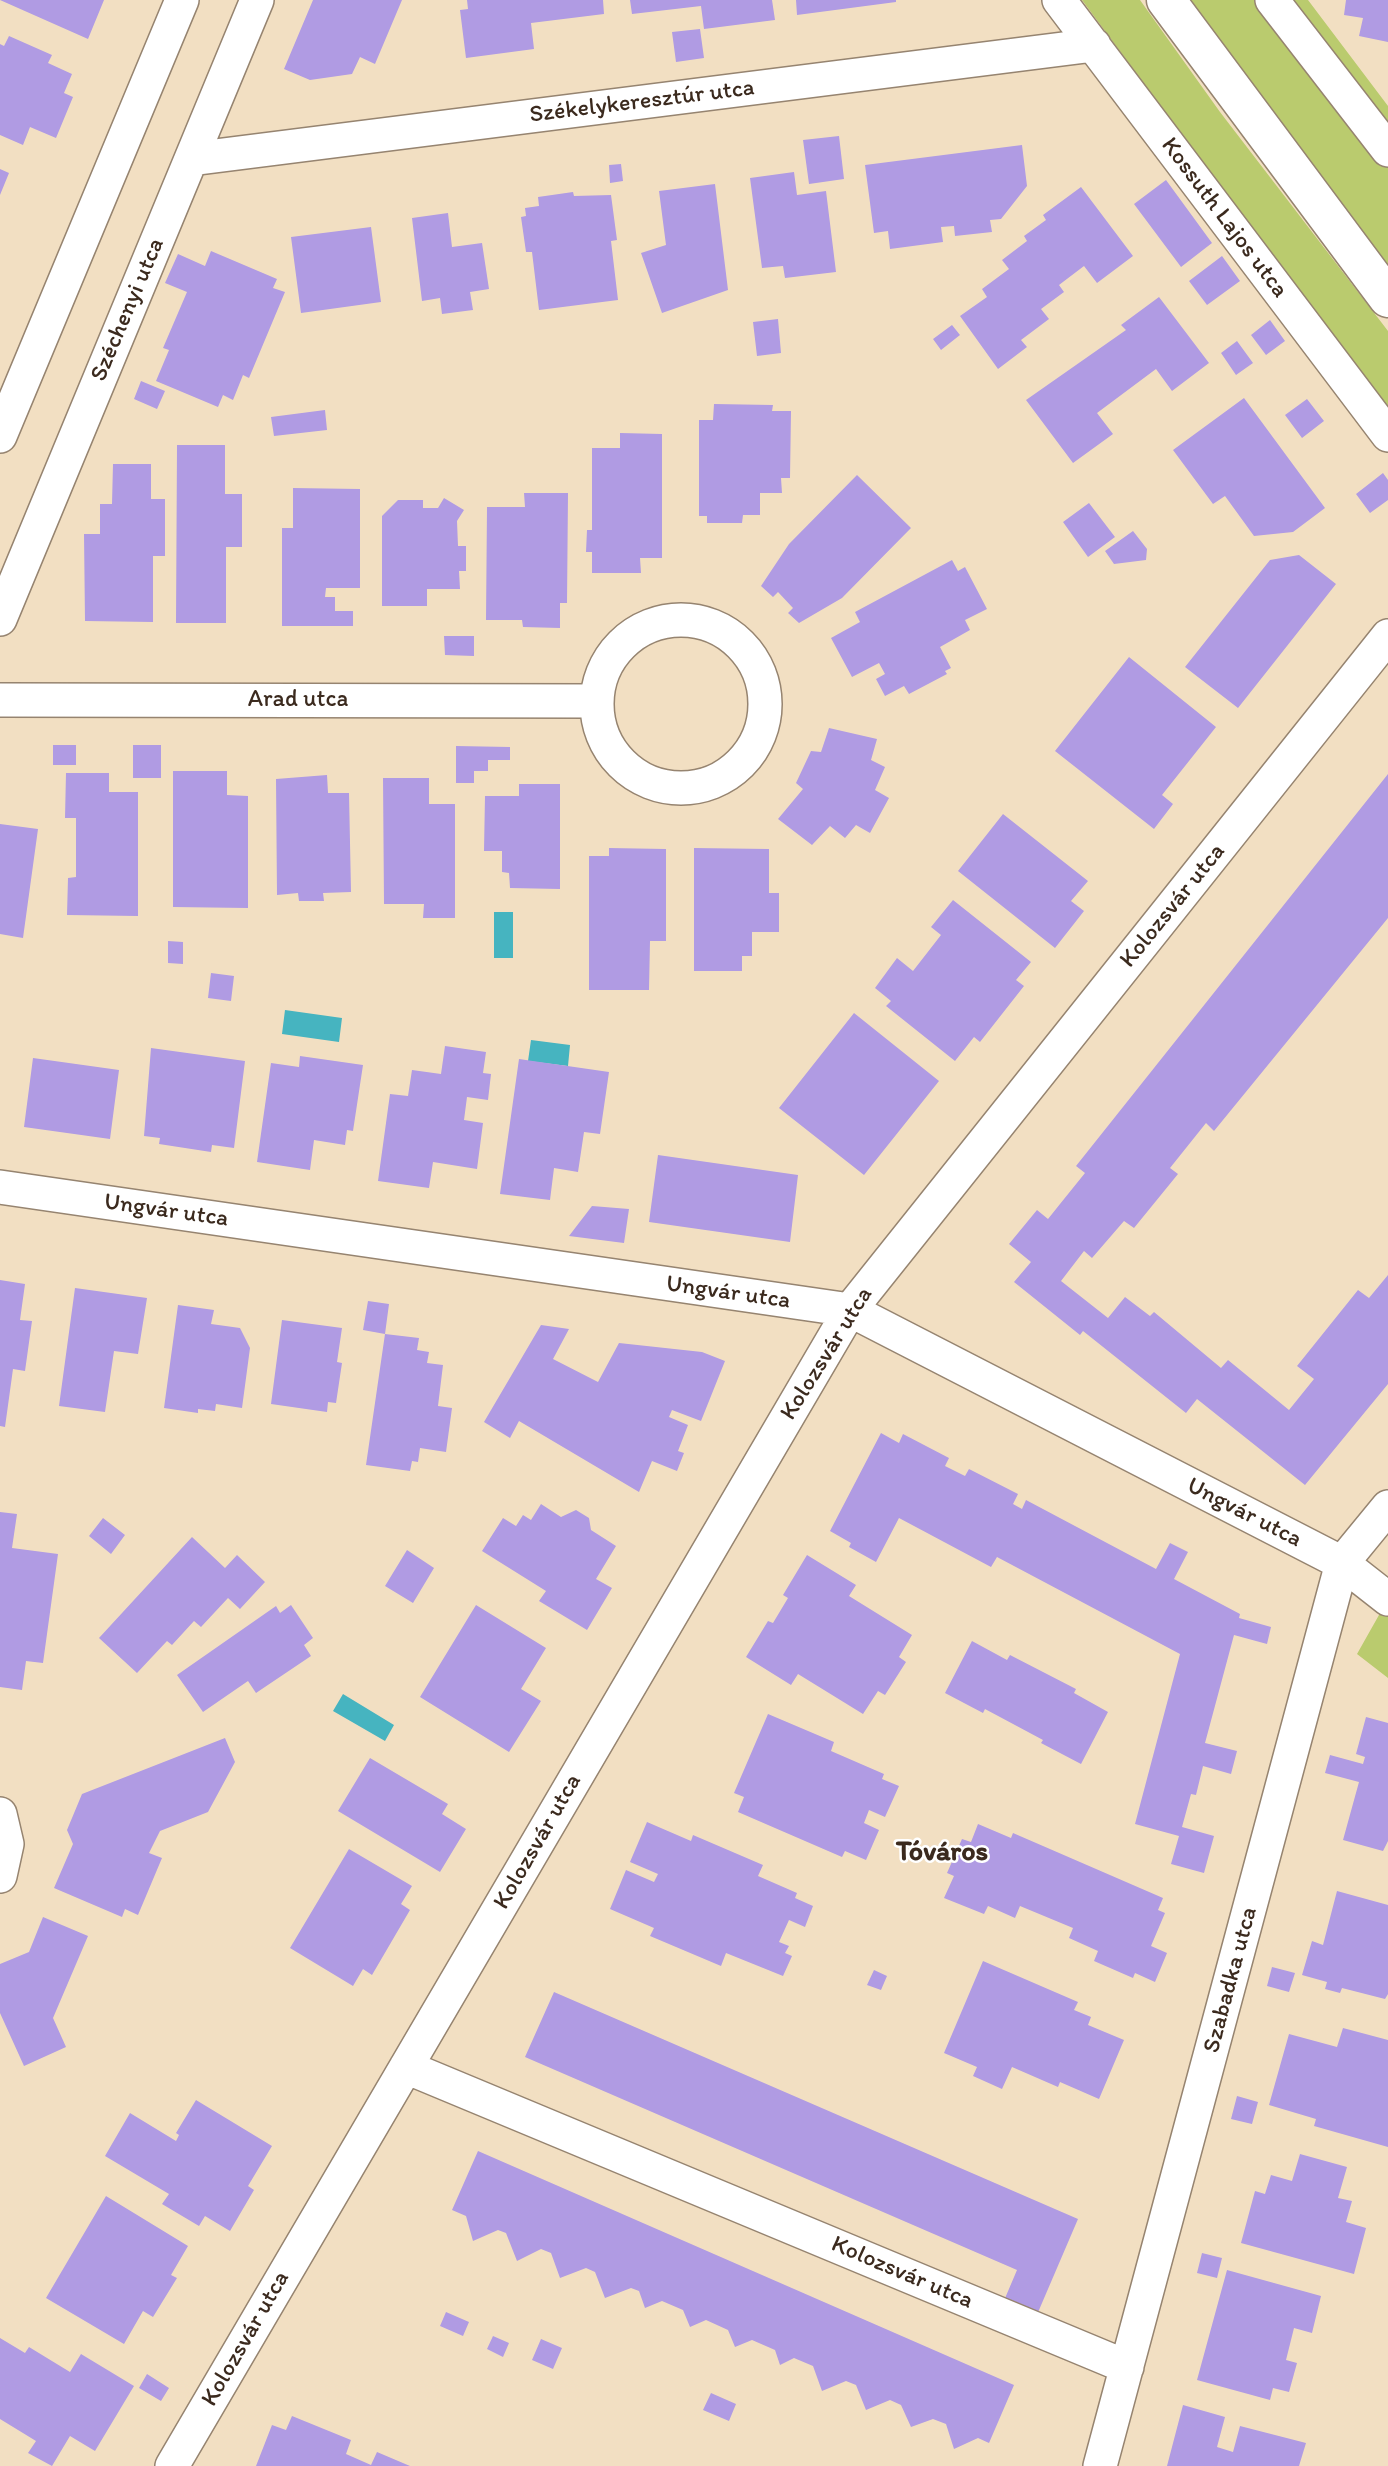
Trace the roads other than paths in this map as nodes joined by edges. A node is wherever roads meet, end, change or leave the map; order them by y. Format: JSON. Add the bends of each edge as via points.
{"nodes":[{"id":1,"x":182,"y":0,"type":"edge"},
{"id":2,"x":257,"y":0,"type":"edge"},
{"id":3,"x":1059,"y":0,"type":"edge"},
{"id":4,"x":1167,"y":0,"type":"edge"},
{"id":5,"x":1272,"y":0,"type":"edge"},
{"id":6,"x":1094,"y":46,"type":"junction"},
{"id":7,"x":1388,"y":150,"type":"edge"},
{"id":8,"x":191,"y":159,"type":"junction"},
{"id":9,"x":1388,"y":298,"type":"edge"},
{"id":10,"x":1388,"y":435,"type":"edge"},
{"id":11,"x":0,"y":436,"type":"edge"},
{"id":12,"x":0,"y":619,"type":"edge"},
{"id":13,"x":1388,"y":636,"type":"edge"},
{"id":14,"x":0,"y":700,"type":"edge"},
{"id":15,"x":597,"y":701,"type":"junction"},
{"id":16,"x":0,"y":1187,"type":"edge"},
{"id":17,"x":850,"y":1310,"type":"junction"},
{"id":18,"x":1388,"y":1507,"type":"edge"},
{"id":19,"x":1342,"y":1563,"type":"junction"},
{"id":20,"x":1388,"y":1599,"type":"edge"},
{"id":21,"x":0,"y":1814,"type":"edge"},
{"id":22,"x":0,"y":1876,"type":"edge"},
{"id":23,"x":406,"y":2067,"type":"junction"},
{"id":24,"x":1127,"y":2367,"type":"junction"},
{"id":25,"x":172,"y":2466,"type":"edge"},
{"id":26,"x":1100,"y":2466,"type":"edge"}],
"edges":[{"from":1,"to":11,"type":"street"},
{"from":2,"to":8,"type":"street","name":"Széchenyi utca"},
{"from":3,"to":6,"type":"street","name":"Kossuth Lajos utca"},
{"from":4,"to":9,"type":"street"},
{"from":5,"to":7,"type":"street"},
{"from":6,"to":8,"type":"street","name":"Székelykeresztúr utca"},
{"from":6,"to":10,"type":"street","name":"Kossuth Lajos utca"},
{"from":8,"to":12,"type":"street","name":"Széchenyi utca"},
{"from":13,"to":17,"type":"street","name":"Kolozsvár utca"},
{"from":14,"to":15,"type":"street","name":"Arad utca"},
{"from":15,"to":15,"type":"street","via":[[600,729],[612,753],[632,773],[657,785],[685,789],[712,783],[735,770],[754,749],[764,723],[766,695],[758,668],[742,644],[719,627],[692,619],[664,620],[637,630],[616,649],[602,673]]},
{"from":16,"to":17,"type":"street","name":"Ungvár utca"},
{"from":17,"to":19,"type":"street","name":"Ungvár utca"},
{"from":17,"to":23,"type":"street","name":"Kolozsvár utca"},
{"from":18,"to":19,"type":"street","name":"Szabadka utca"},
{"from":19,"to":20,"type":"street","name":"Ungvár utca"},
{"from":19,"to":24,"type":"street","name":"Szabadka utca"},
{"from":21,"to":22,"type":"street","via":[[6,1844]]},
{"from":23,"to":24,"type":"street","name":"Kolozsvár utca"},
{"from":23,"to":25,"type":"street","name":"Kolozsvár utca"},
{"from":24,"to":26,"type":"street","name":"Szabadka utca"}]}
